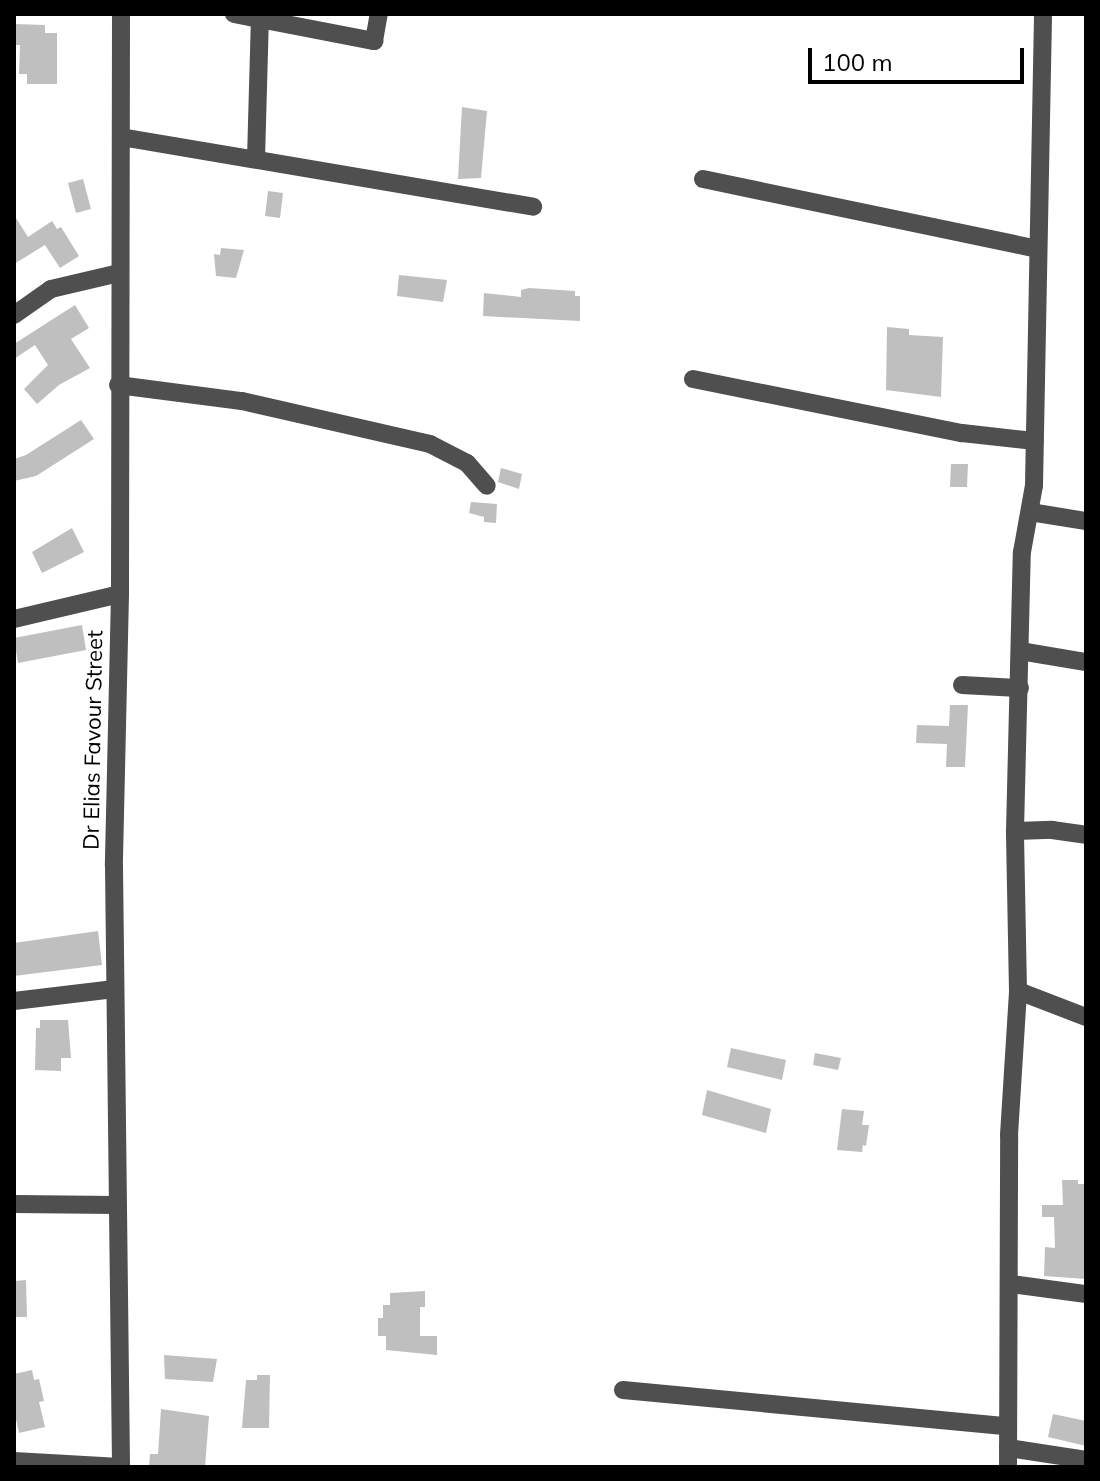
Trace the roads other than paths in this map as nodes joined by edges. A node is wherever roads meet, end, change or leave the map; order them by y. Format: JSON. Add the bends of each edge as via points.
{"nodes":[{"id":1,"x":121,"y":14,"type":"edge"},
{"id":2,"x":234,"y":14,"type":"edge"},
{"id":3,"x":379,"y":14,"type":"edge"},
{"id":4,"x":1043,"y":14,"type":"edge"},
{"id":5,"x":260,"y":19,"type":"junction"},
{"id":6,"x":121,"y":137,"type":"junction"},
{"id":7,"x":256,"y":159,"type":"junction"},
{"id":8,"x":703,"y":179,"type":"dead end"},
{"id":9,"x":533,"y":207,"type":"dead end"},
{"id":10,"x":1038,"y":249,"type":"junction"},
{"id":11,"x":119,"y":273,"type":"junction"},
{"id":12,"x":14,"y":315,"type":"edge"},
{"id":13,"x":693,"y":379,"type":"dead end"},
{"id":14,"x":118,"y":385,"type":"junction"},
{"id":15,"x":1035,"y":441,"type":"junction"},
{"id":16,"x":487,"y":486,"type":"dead end"},
{"id":17,"x":1030,"y":512,"type":"junction"},
{"id":18,"x":1086,"y":521,"type":"edge"},
{"id":19,"x":120,"y":594,"type":"junction"},
{"id":20,"x":14,"y":619,"type":"edge"},
{"id":21,"x":1020,"y":651,"type":"junction"},
{"id":22,"x":1086,"y":662,"type":"edge"},
{"id":23,"x":962,"y":685,"type":"dead end"},
{"id":24,"x":1020,"y":688,"type":"junction"},
{"id":25,"x":1015,"y":831,"type":"junction"},
{"id":26,"x":1086,"y":835,"type":"edge"},
{"id":27,"x":114,"y":989,"type":"junction"},
{"id":28,"x":1018,"y":991,"type":"junction"},
{"id":29,"x":14,"y":1001,"type":"edge"},
{"id":30,"x":1086,"y":1017,"type":"edge"},
{"id":31,"x":14,"y":1204,"type":"edge"},
{"id":32,"x":116,"y":1205,"type":"junction"},
{"id":33,"x":1011,"y":1284,"type":"junction"},
{"id":34,"x":1086,"y":1294,"type":"edge"},
{"id":35,"x":623,"y":1390,"type":"dead end"},
{"id":36,"x":1006,"y":1426,"type":"junction"},
{"id":37,"x":1008,"y":1458,"type":"edge"},
{"id":38,"x":1086,"y":1460,"type":"edge"},
{"id":39,"x":14,"y":1461,"type":"edge"},
{"id":40,"x":121,"y":1467,"type":"edge"}],
"edges":[{"from":1,"to":6,"type":"street","name":"Dr Elias Favour Street"},
{"from":2,"to":5,"type":"street"},
{"from":3,"to":5,"type":"street","via":[[374,41]]},
{"from":4,"to":10,"type":"street"},
{"from":5,"to":7,"type":"street"},
{"from":6,"to":7,"type":"street"},
{"from":6,"to":11,"type":"street","name":"Dr Elias Favour Street"},
{"from":7,"to":9,"type":"street"},
{"from":8,"to":10,"type":"street"},
{"from":10,"to":15,"type":"street"},
{"from":11,"to":12,"type":"street","via":[[51,289]]},
{"from":11,"to":14,"type":"street","name":"Dr Elias Favour Street"},
{"from":13,"to":15,"type":"street","via":[[962,433]]},
{"from":14,"to":16,"type":"street","via":[[242,401],[430,444],[467,463]]},
{"from":14,"to":19,"type":"street","name":"Dr Elias Favour Street"},
{"from":15,"to":17,"type":"street"},
{"from":17,"to":18,"type":"street"},
{"from":17,"to":21,"type":"street","via":[[1022,552]]},
{"from":19,"to":20,"type":"street"},
{"from":19,"to":27,"type":"street","name":"Dr Elias Favour Street"},
{"from":21,"to":22,"type":"street"},
{"from":21,"to":24,"type":"street"},
{"from":23,"to":24,"type":"street"},
{"from":24,"to":25,"type":"street"},
{"from":25,"to":26,"type":"street"},
{"from":25,"to":28,"type":"street"},
{"from":27,"to":29,"type":"street"},
{"from":27,"to":32,"type":"street","name":"Dr Elias Favour Street"},
{"from":28,"to":30,"type":"street"},
{"from":28,"to":33,"type":"street","via":[[1009,1135]]},
{"from":31,"to":32,"type":"street"},
{"from":32,"to":40,"type":"street","name":"Dr Elias Favour Street"},
{"from":33,"to":34,"type":"street"},
{"from":33,"to":36,"type":"street"},
{"from":35,"to":36,"type":"street"},
{"from":36,"to":37,"type":"street"},
{"from":37,"to":38,"type":"street"},
{"from":39,"to":40,"type":"street"}]}
